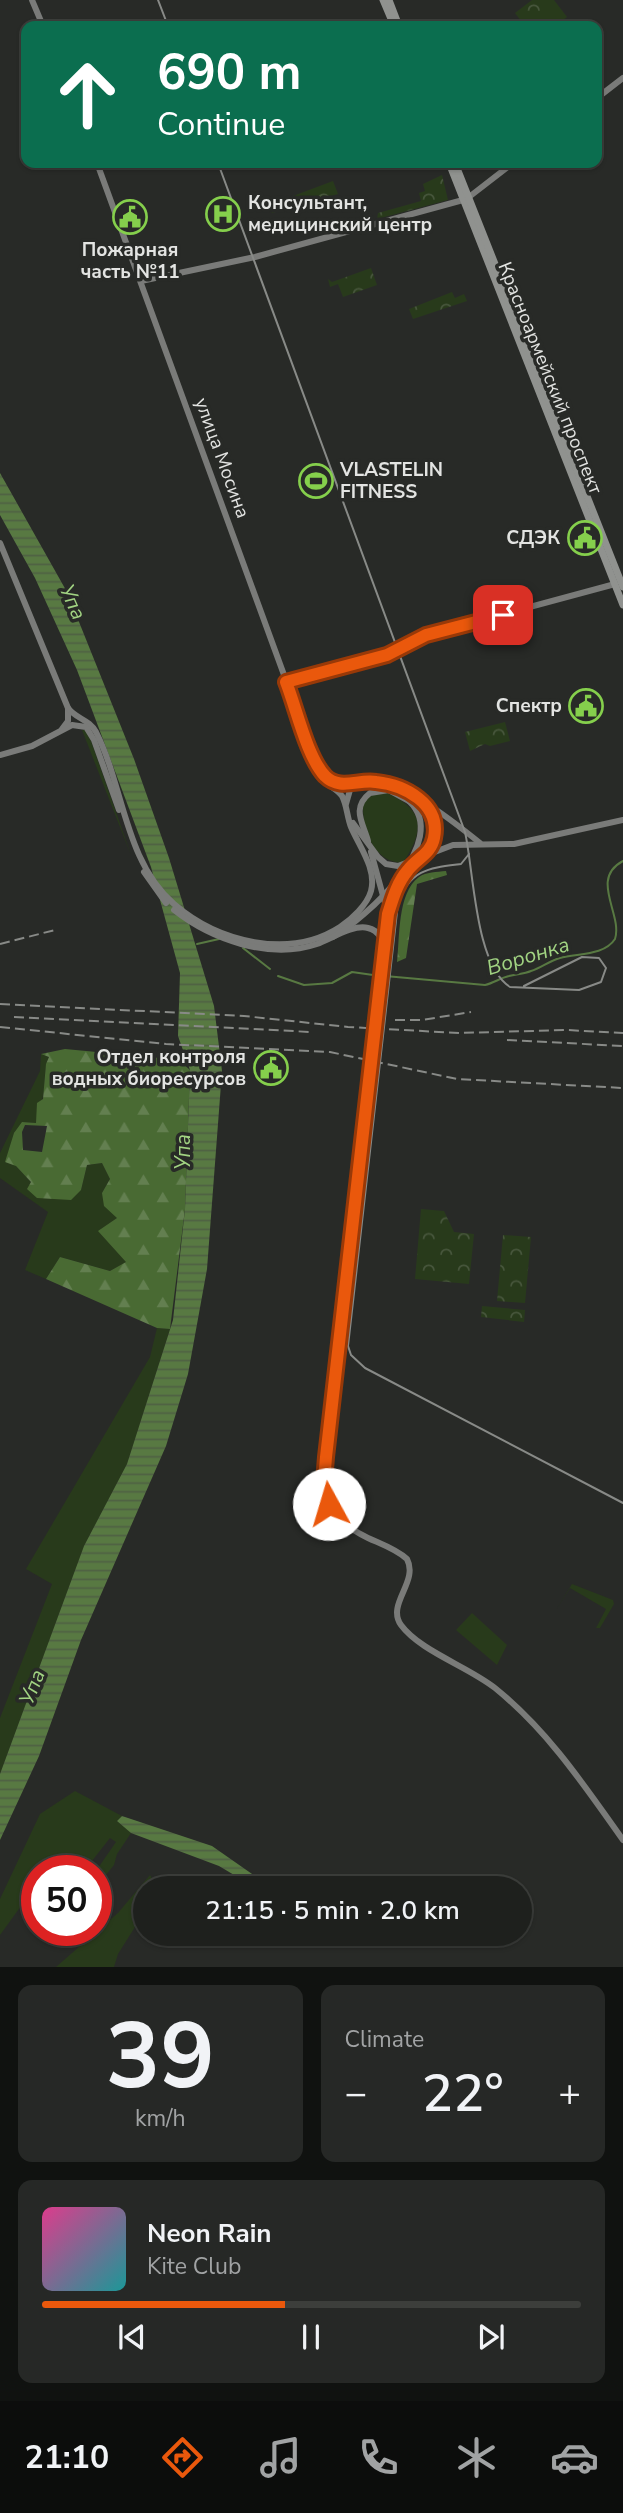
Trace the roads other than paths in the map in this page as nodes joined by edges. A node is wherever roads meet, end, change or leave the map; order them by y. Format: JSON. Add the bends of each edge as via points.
{"nodes":[{"id":1,"x":32,"y":0,"type":"edge"},
{"id":2,"x":383,"y":0,"type":"edge"},
{"id":3,"x":389,"y":0,"type":"edge"},
{"id":4,"x":41,"y":21,"type":"edge"},
{"id":5,"x":392,"y":21,"type":"edge"},
{"id":6,"x":397,"y":21,"type":"edge"},
{"id":7,"x":623,"y":78,"type":"edge"},
{"id":8,"x":602,"y":95,"type":"edge"},
{"id":9,"x":99,"y":168,"type":"edge"},
{"id":10,"x":451,"y":168,"type":"edge"},
{"id":11,"x":457,"y":168,"type":"edge"},
{"id":12,"x":506,"y":168,"type":"edge"},
{"id":13,"x":466,"y":198,"type":"junction"},
{"id":14,"x":141,"y":281,"type":"junction"},
{"id":15,"x":0,"y":542,"type":"edge"},
{"id":16,"x":620,"y":583,"type":"edge"},
{"id":17,"x":623,"y":605,"type":"edge"},
{"id":18,"x":286,"y":682,"type":"junction"},
{"id":19,"x":68,"y":708,"type":"junction"},
{"id":20,"x":60,"y":730,"type":"junction"},
{"id":21,"x":0,"y":755,"type":"edge"},
{"id":22,"x":316,"y":763,"type":"junction"},
{"id":23,"x":371,"y":781,"type":"junction"},
{"id":24,"x":359,"y":783,"type":"junction"},
{"id":25,"x":389,"y":790,"type":"junction"},
{"id":26,"x":345,"y":807,"type":"junction"},
{"id":27,"x":428,"y":807,"type":"junction"},
{"id":28,"x":348,"y":815,"type":"junction"},
{"id":29,"x":623,"y":820,"type":"edge"},
{"id":30,"x":467,"y":833,"type":"junction"},
{"id":31,"x":469,"y":843,"type":"junction"},
{"id":32,"x":133,"y":844,"type":"junction"},
{"id":33,"x":482,"y":844,"type":"junction"},
{"id":34,"x":369,"y":846,"type":"junction"},
{"id":35,"x":425,"y":855,"type":"junction"},
{"id":36,"x":414,"y":863,"type":"junction"},
{"id":37,"x":388,"y":914,"type":"junction"},
{"id":38,"x":333,"y":937,"type":"junction"},
{"id":39,"x":385,"y":953,"type":"junction"},
{"id":40,"x":623,"y":1840,"type":"edge"}],
"edges":[{"from":1,"to":4,"type":"main road"},
{"from":2,"to":5,"type":"main road"},
{"from":3,"to":6,"type":"main road"},
{"from":7,"to":8,"type":"main road"},
{"from":9,"to":14,"type":"main road","name":"улица Мосина"},
{"from":10,"to":13,"type":"main road","name":"Красноармейский проспект"},
{"from":11,"to":13,"type":"main road","name":"Красноармейский проспект"},
{"from":12,"to":13,"type":"main road"},
{"from":13,"to":14,"type":"main road","via":[[254,257]]},
{"from":13,"to":16,"type":"main road","name":"Красноармейский проспект"},
{"from":14,"to":18,"type":"main road","name":"улица Мосина"},
{"from":15,"to":19,"type":"main road"},
{"from":16,"to":17,"type":"main road","name":"Красноармейский проспект"},
{"from":16,"to":18,"type":"main road","via":[[426,635],[387,655]]},
{"from":18,"to":22,"type":"main road","name":"улица Мосина"},
{"from":19,"to":20,"type":"main road","via":[[68,721]]},
{"from":19,"to":32,"type":"main road","via":[[94,729]]},
{"from":20,"to":21,"type":"main road","via":[[32,746]]},
{"from":20,"to":32,"type":"main road","via":[[75,724],[90,732]]},
{"from":22,"to":24,"type":"main road","via":[[335,782]]},
{"from":22,"to":26,"type":"main road","name":"улица Мосина","via":[[322,779],[341,795]]},
{"from":23,"to":24,"type":"main road"},
{"from":23,"to":25,"type":"main road"},
{"from":23,"to":27,"type":"main road","via":[[405,791]]},
{"from":24,"to":26,"type":"main road","via":[[350,790]]},
{"from":25,"to":34,"type":"main road","via":[[372,792],[360,805]]},
{"from":25,"to":38,"type":"main road","bridge":true,"via":[[409,801],[421,821],[418,843],[381,901]]},
{"from":26,"to":28,"type":"main road","name":"улица Мосина"},
{"from":27,"to":30,"type":"main road"},
{"from":27,"to":35,"type":"main road","via":[[435,834]]},
{"from":28,"to":32,"type":"main road","bridge":true,"via":[[366,857],[372,889],[348,922],[310,941],[274,945],[214,929],[180,909],[154,882]]},
{"from":28,"to":34,"type":"main road"},
{"from":29,"to":33,"type":"main road","via":[[514,844]]},
{"from":30,"to":31,"type":"main road"},
{"from":30,"to":33,"type":"main road"},
{"from":31,"to":33,"type":"main road"},
{"from":31,"to":35,"type":"main road"},
{"from":32,"to":38,"type":"main road","via":[[161,897],[206,930],[278,950]]},
{"from":34,"to":36,"type":"main road","via":[[386,864]]},
{"from":34,"to":37,"type":"main road"},
{"from":35,"to":36,"type":"main road"},
{"from":36,"to":37,"type":"main road","via":[[398,885]]},
{"from":37,"to":39,"type":"main road"},
{"from":38,"to":39,"type":"main road","bridge":true,"via":[[366,927],[382,940]]},
{"from":39,"to":40,"type":"main road","bridge":true,"via":[[325,1473],[329,1504],[340,1521],[400,1553],[409,1564],[410,1576],[397,1613],[401,1626],[492,1685],[546,1734]]}]}
